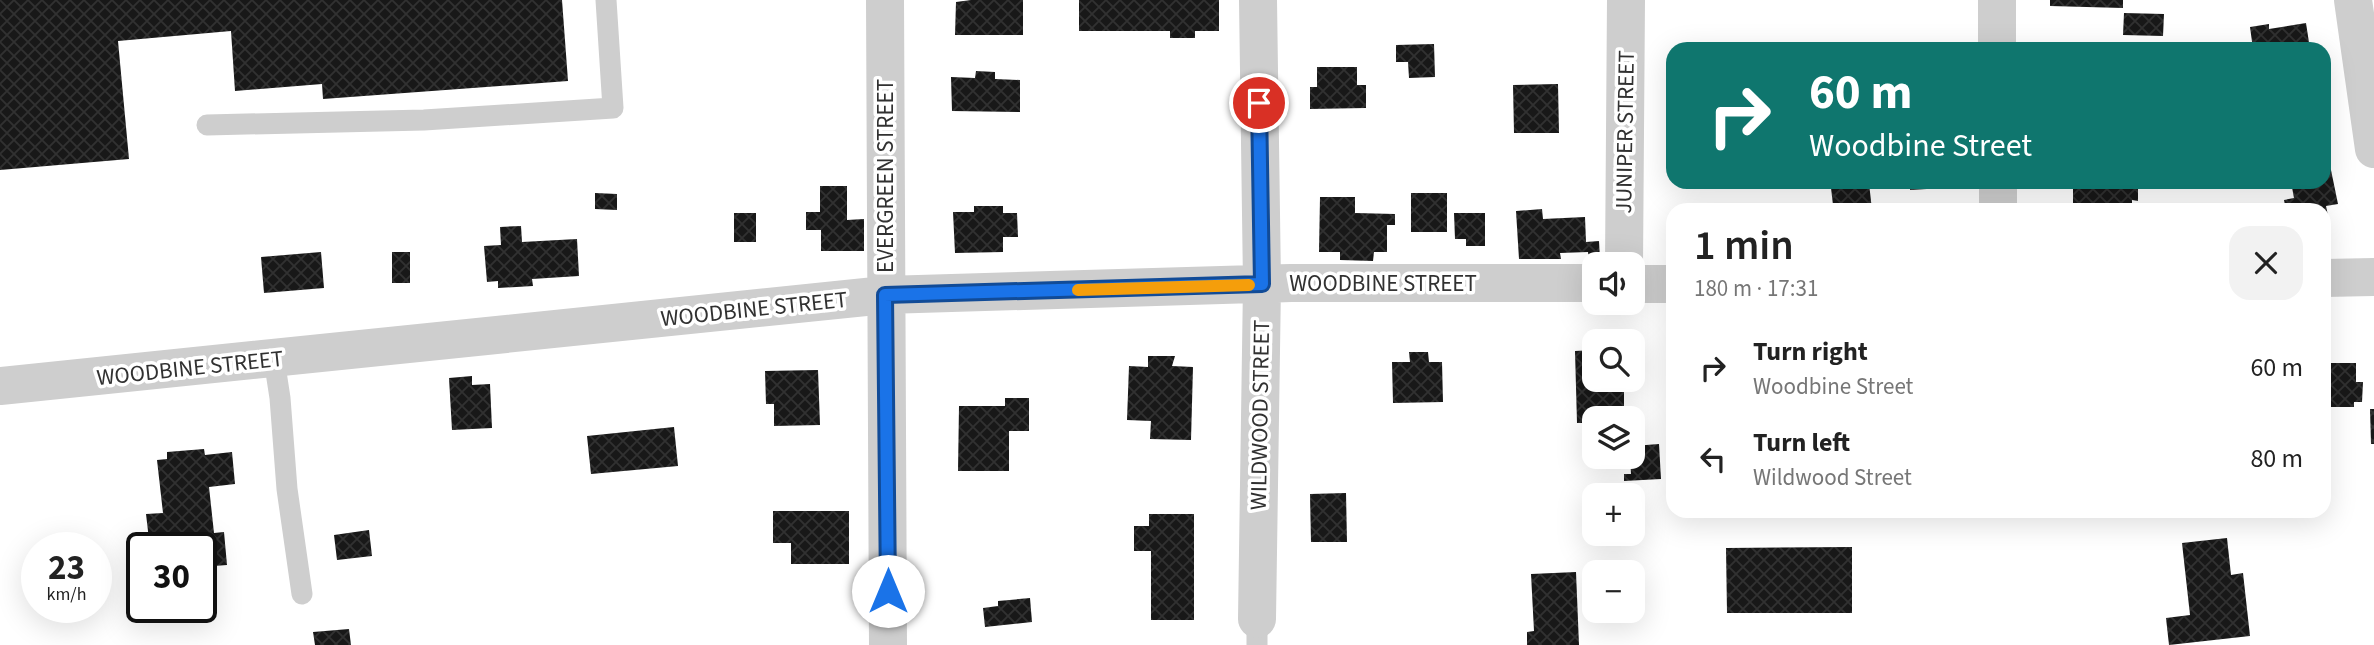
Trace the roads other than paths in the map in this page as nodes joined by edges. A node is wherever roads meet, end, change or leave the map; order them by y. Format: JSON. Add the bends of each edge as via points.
{"nodes":[{"id":1,"x":606,"y":0,"type":"edge"},
{"id":2,"x":886,"y":0,"type":"edge"},
{"id":3,"x":1258,"y":0,"type":"edge"},
{"id":4,"x":1626,"y":0,"type":"edge"},
{"id":5,"x":1997,"y":0,"type":"edge"},
{"id":6,"x":2353,"y":0,"type":"edge"},
{"id":7,"x":1997,"y":42,"type":"edge"},
{"id":8,"x":207,"y":125,"type":"dead end"},
{"id":9,"x":2374,"y":149,"type":"edge"},
{"id":10,"x":1624,"y":252,"type":"edge"},
{"id":11,"x":2374,"y":277,"type":"edge"},
{"id":12,"x":2331,"y":278,"type":"edge"},
{"id":13,"x":1262,"y":284,"type":"junction"},
{"id":14,"x":1582,"y":284,"type":"edge"},
{"id":15,"x":1645,"y":284,"type":"edge"},
{"id":16,"x":1666,"y":284,"type":"edge"},
{"id":17,"x":885,"y":295,"type":"junction"},
{"id":18,"x":274,"y":359,"type":"junction"},
{"id":19,"x":0,"y":386,"type":"edge"},
{"id":20,"x":302,"y":594,"type":"dead end"},
{"id":21,"x":1257,"y":632,"type":"edge"},
{"id":22,"x":888,"y":645,"type":"edge"}],
"edges":[{"from":1,"to":8,"type":"lane","via":[[613,108],[424,120]]},
{"from":2,"to":17,"type":"street","name":"EVERGREEN STREET"},
{"from":3,"to":13,"type":"street","name":"WILDWOOD STREET"},
{"from":4,"to":10,"type":"street","name":"JUNIPER STREET"},
{"from":5,"to":7,"type":"street"},
{"from":6,"to":9,"type":"street"},
{"from":11,"to":12,"type":"street"},
{"from":13,"to":14,"type":"street","name":"WOODBINE STREET"},
{"from":13,"to":17,"type":"street","name":"WOODBINE STREET"},
{"from":13,"to":21,"type":"street","name":"WILDWOOD STREET"},
{"from":15,"to":16,"type":"street"},
{"from":17,"to":18,"type":"street","name":"WOODBINE STREET"},
{"from":17,"to":22,"type":"street","name":"EVERGREEN STREET"},
{"from":18,"to":19,"type":"street","name":"WOODBINE STREET"},
{"from":18,"to":20,"type":"lane"}]}
